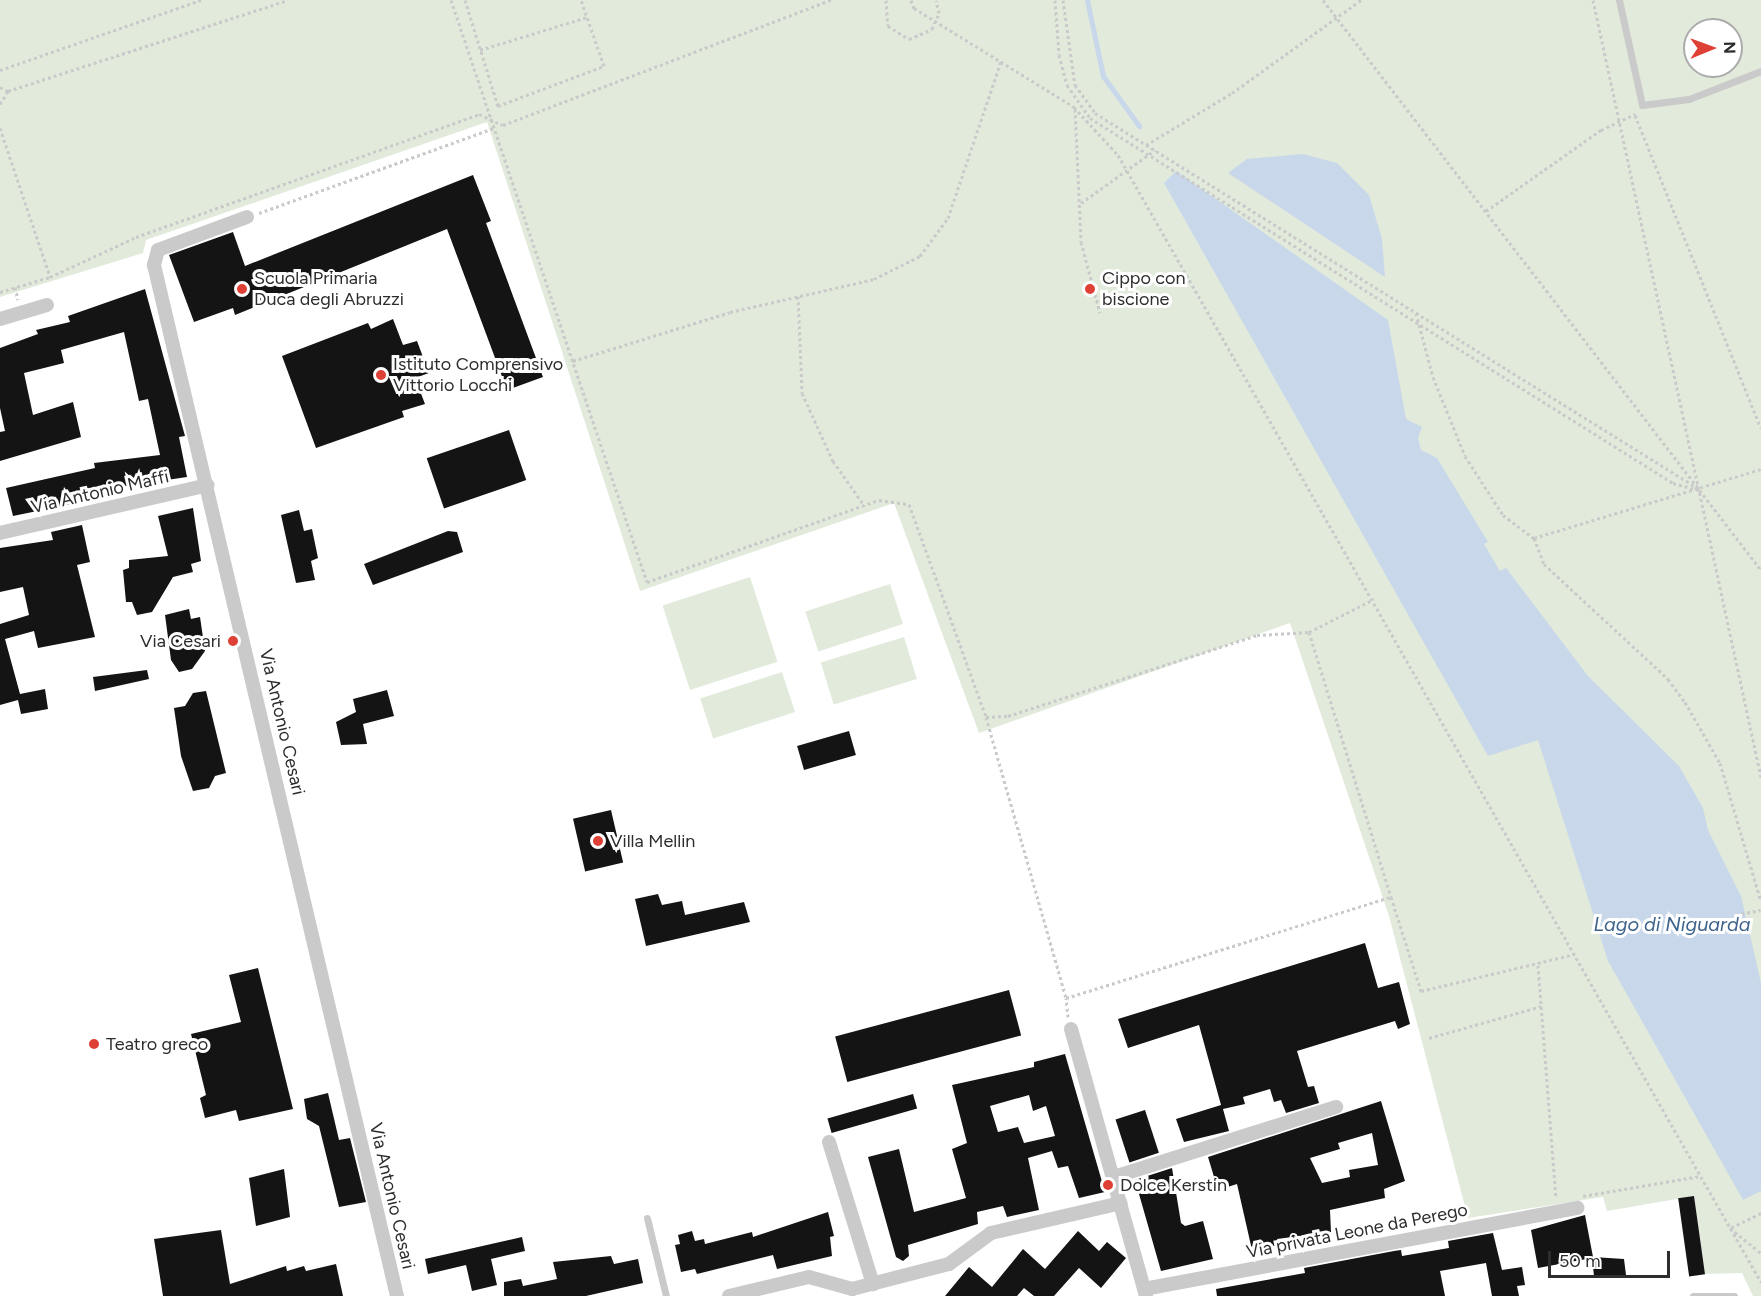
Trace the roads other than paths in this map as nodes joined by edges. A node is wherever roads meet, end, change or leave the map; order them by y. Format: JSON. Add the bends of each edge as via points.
{"nodes":[{"id":1,"x":1619,"y":0,"type":"edge"},
{"id":2,"x":1761,"y":70,"type":"edge"},
{"id":3,"x":247,"y":217,"type":"road end"},
{"id":4,"x":47,"y":305,"type":"dead end"},
{"id":5,"x":0,"y":319,"type":"edge"},
{"id":6,"x":208,"y":485,"type":"junction"},
{"id":7,"x":0,"y":533,"type":"edge"},
{"id":8,"x":1071,"y":1029,"type":"road end"},
{"id":9,"x":1336,"y":1107,"type":"dead end"},
{"id":10,"x":829,"y":1142,"type":"dead end"},
{"id":11,"x":1114,"y":1177,"type":"junction"},
{"id":12,"x":1576,"y":1202,"type":"road end"},
{"id":13,"x":1121,"y":1203,"type":"junction"},
{"id":14,"x":647,"y":1218,"type":"dead end"},
{"id":15,"x":871,"y":1288,"type":"edge"},
{"id":16,"x":1145,"y":1293,"type":"edge"},
{"id":17,"x":397,"y":1296,"type":"edge"},
{"id":18,"x":666,"y":1296,"type":"edge"},
{"id":19,"x":729,"y":1296,"type":"edge"},
{"id":20,"x":1693,"y":1296,"type":"edge"},
{"id":21,"x":1734,"y":1296,"type":"edge"}],
"edges":[{"from":1,"to":2,"type":"lane","via":[[1642,105],[1689,99]]},
{"from":3,"to":6,"type":"street","name":"Via Antonio Cesari","via":[[159,250],[154,265]]},
{"from":4,"to":5,"type":"street"},
{"from":6,"to":7,"type":"street","name":"Via Antonio Maffi"},
{"from":6,"to":17,"type":"street","name":"Via Antonio Cesari"},
{"from":8,"to":11,"type":"street"},
{"from":9,"to":11,"type":"street"},
{"from":10,"to":15,"type":"street"},
{"from":11,"to":13,"type":"street"},
{"from":12,"to":16,"type":"street","name":"Via privata Leone da Perego"},
{"from":13,"to":15,"type":"street","via":[[992,1233],[949,1264]]},
{"from":13,"to":16,"type":"street"},
{"from":14,"to":18,"type":"lane"},
{"from":15,"to":19,"type":"street","via":[[852,1289],[809,1277]]},
{"from":20,"to":21,"type":"lane"}]}
